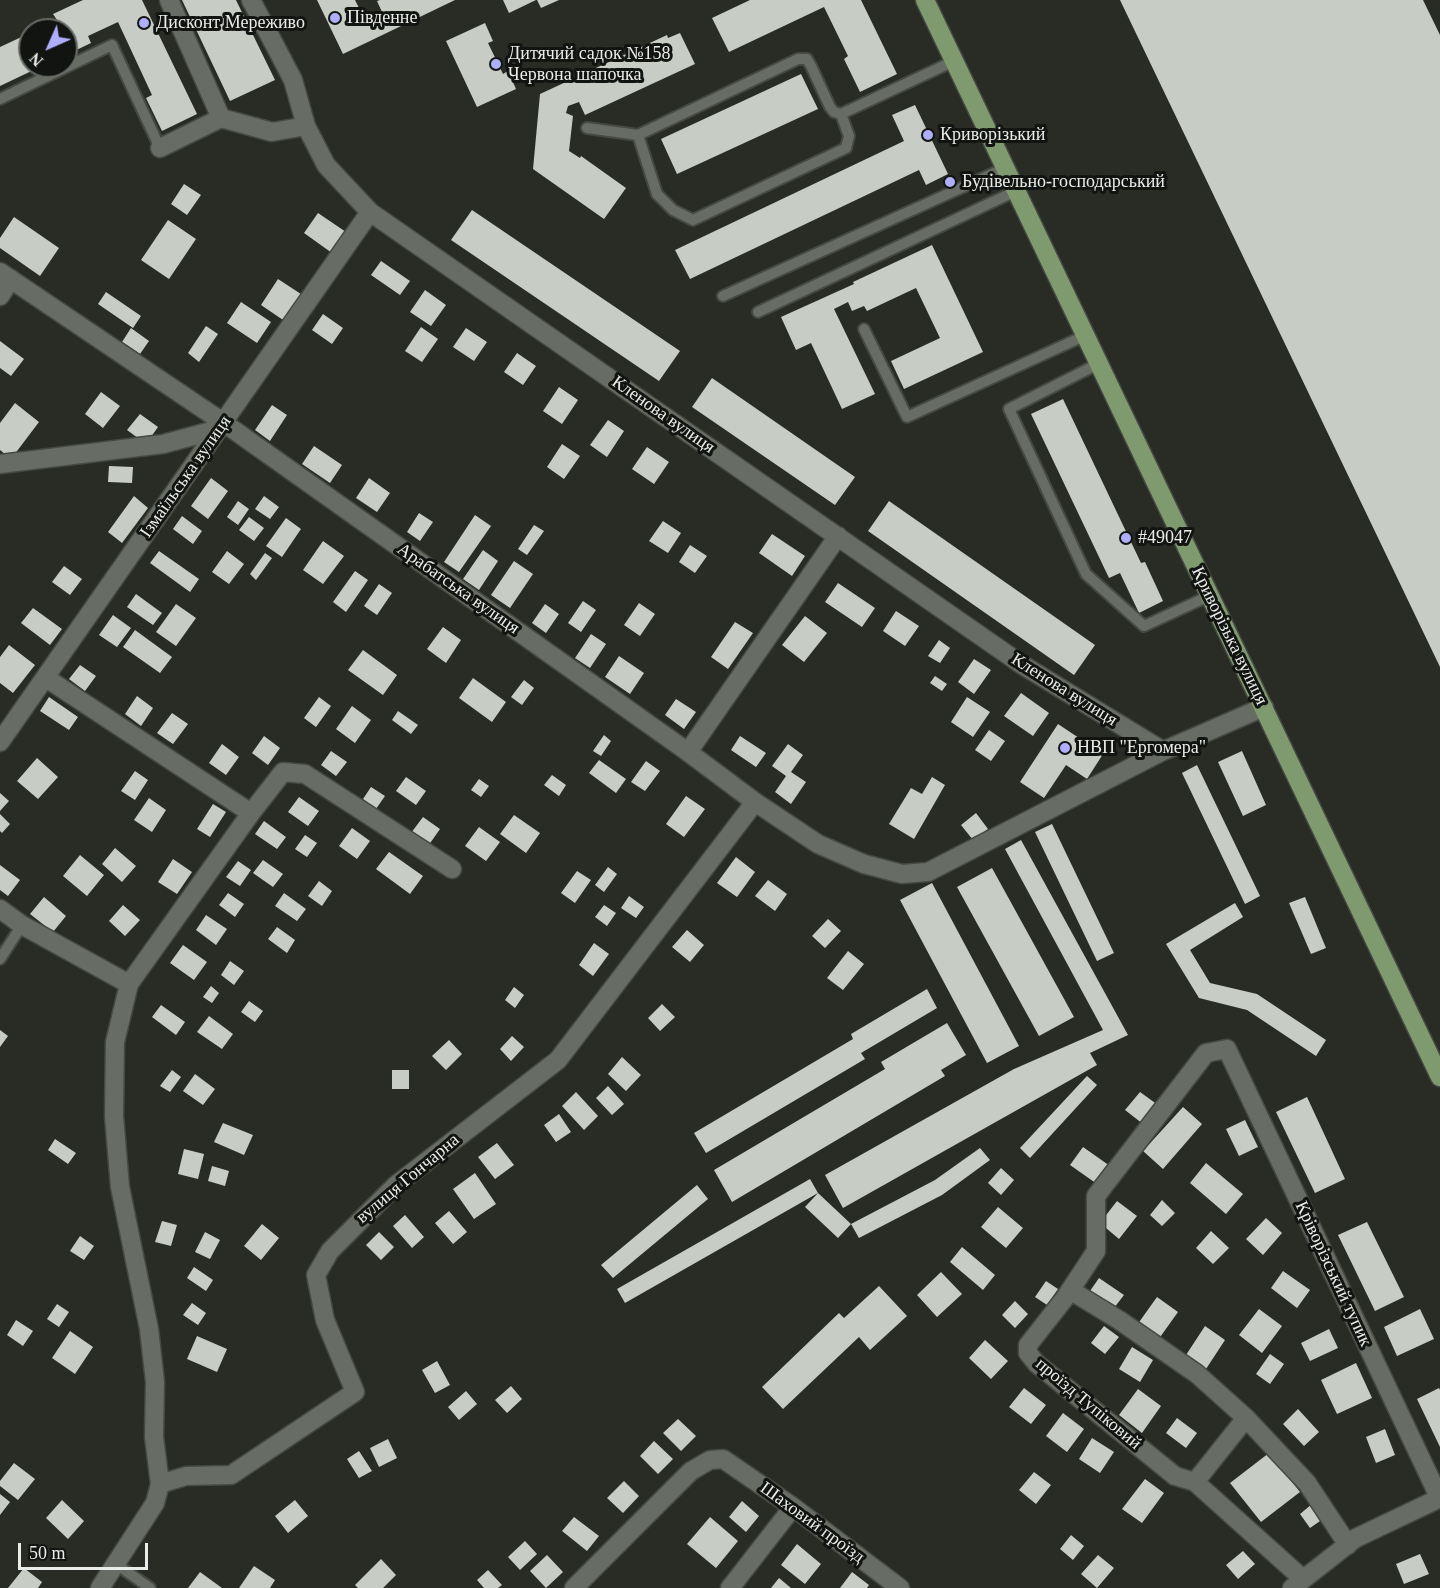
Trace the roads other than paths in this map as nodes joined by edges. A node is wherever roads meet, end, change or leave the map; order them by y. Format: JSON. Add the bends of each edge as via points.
{"nodes":[{"id":1,"x":169,"y":0,"type":"edge"},
{"id":2,"x":251,"y":0,"type":"edge"},
{"id":3,"x":926,"y":0,"type":"edge"},
{"id":4,"x":954,"y":61,"type":"junction"},
{"id":5,"x":0,"y":99,"type":"edge"},
{"id":6,"x":841,"y":114,"type":"junction"},
{"id":7,"x":221,"y":118,"type":"junction"},
{"id":8,"x":306,"y":126,"type":"junction"},
{"id":9,"x":587,"y":128,"type":"dead end"},
{"id":10,"x":638,"y":135,"type":"junction"},
{"id":11,"x":160,"y":148,"type":"joint"},
{"id":12,"x":1005,"y":168,"type":"junction"},
{"id":13,"x":1016,"y":191,"type":"junction"},
{"id":14,"x":370,"y":212,"type":"junction"},
{"id":15,"x":6,"y":276,"type":"edge"},
{"id":16,"x":0,"y":296,"type":"edge"},
{"id":17,"x":723,"y":296,"type":"dead end"},
{"id":18,"x":758,"y":312,"type":"dead end"},
{"id":19,"x":864,"y":329,"type":"dead end"},
{"id":20,"x":1084,"y":336,"type":"junction"},
{"id":21,"x":1098,"y":364,"type":"junction"},
{"id":22,"x":221,"y":426,"type":"junction"},
{"id":23,"x":0,"y":464,"type":"edge"},
{"id":24,"x":838,"y":536,"type":"junction"},
{"id":25,"x":1209,"y":596,"type":"junction"},
{"id":26,"x":46,"y":678,"type":"junction"},
{"id":27,"x":1264,"y":706,"type":"junction"},
{"id":28,"x":0,"y":742,"type":"edge"},
{"id":29,"x":1163,"y":751,"type":"junction"},
{"id":30,"x":688,"y":752,"type":"junction"},
{"id":31,"x":755,"y":802,"type":"junction"},
{"id":32,"x":251,"y":813,"type":"junction"},
{"id":33,"x":452,"y":869,"type":"dead end"},
{"id":34,"x":0,"y":909,"type":"edge"},
{"id":35,"x":22,"y":925,"type":"junction"},
{"id":36,"x":0,"y":958,"type":"edge"},
{"id":37,"x":129,"y":984,"type":"junction"},
{"id":38,"x":1227,"y":1049,"type":"joint"},
{"id":39,"x":1440,"y":1077,"type":"edge"},
{"id":40,"x":1070,"y":1290,"type":"junction"},
{"id":41,"x":1246,"y":1418,"type":"junction"},
{"id":42,"x":1195,"y":1482,"type":"junction"},
{"id":43,"x":160,"y":1484,"type":"junction"},
{"id":44,"x":1440,"y":1499,"type":"edge"},
{"id":45,"x":793,"y":1507,"type":"junction"},
{"id":46,"x":1348,"y":1545,"type":"junction"},
{"id":47,"x":116,"y":1564,"type":"junction"},
{"id":48,"x":1298,"y":1583,"type":"edge"},
{"id":49,"x":100,"y":1588,"type":"edge"},
{"id":50,"x":150,"y":1588,"type":"edge"},
{"id":51,"x":574,"y":1588,"type":"edge"},
{"id":52,"x":730,"y":1588,"type":"edge"},
{"id":53,"x":900,"y":1588,"type":"edge"}],
"edges":[{"from":1,"to":7,"type":"street"},
{"from":2,"to":8,"type":"street","name":"Кленова вулиця","via":[[293,80]]},
{"from":3,"to":4,"type":"main road","name":"Криворізька вулиця"},
{"from":4,"to":6,"type":"lane"},
{"from":4,"to":12,"type":"main road","name":"Криворізька вулиця"},
{"from":5,"to":11,"type":"lane","via":[[112,45]]},
{"from":6,"to":10,"type":"lane","via":[[830,107],[807,59],[798,59]]},
{"from":6,"to":10,"type":"lane","via":[[849,136],[846,148],[693,220],[673,210],[657,194]]},
{"from":7,"to":8,"type":"street","via":[[272,132]]},
{"from":7,"to":11,"type":"street"},
{"from":8,"to":14,"type":"street","name":"Кленова вулиця","via":[[326,165]]},
{"from":9,"to":10,"type":"lane"},
{"from":12,"to":13,"type":"main road","name":"Криворізька вулиця"},
{"from":12,"to":17,"type":"lane"},
{"from":13,"to":18,"type":"lane"},
{"from":13,"to":20,"type":"main road","name":"Криворізька вулиця"},
{"from":14,"to":22,"type":"street","name":"Ізмаїльська вулиця"},
{"from":14,"to":24,"type":"street","name":"Кленова вулиця"},
{"from":15,"to":16,"type":"street"},
{"from":15,"to":22,"type":"street","name":"Арабатська вулиця"},
{"from":19,"to":20,"type":"lane","via":[[908,417]]},
{"from":20,"to":21,"type":"main road","name":"Криворізька вулиця"},
{"from":21,"to":25,"type":"main road","name":"Криворізька вулиця"},
{"from":21,"to":25,"type":"lane","via":[[1009,409],[1086,574],[1144,626]]},
{"from":22,"to":23,"type":"street","via":[[164,444]]},
{"from":22,"to":26,"type":"street","name":"Ізмаїльська вулиця"},
{"from":22,"to":30,"type":"street","name":"Арабатська вулиця"},
{"from":24,"to":29,"type":"street","name":"Кленова вулиця","via":[[1021,664]]},
{"from":24,"to":30,"type":"street"},
{"from":25,"to":27,"type":"main road","name":"Криворізька вулиця"},
{"from":26,"to":28,"type":"street","name":"Ізмаїльська вулиця"},
{"from":26,"to":32,"type":"street"},
{"from":27,"to":29,"type":"street"},
{"from":27,"to":39,"type":"main road","name":"Криворізька вулиця"},
{"from":29,"to":31,"type":"street","name":"Арабатська вулиця","via":[[928,872],[902,874],[864,864],[818,844]]},
{"from":30,"to":31,"type":"street","name":"Арабатська вулиця"},
{"from":31,"to":43,"type":"street","name":"вулиця Гончарна","via":[[558,1060],[396,1185],[330,1251],[316,1275],[325,1320],[355,1392],[231,1475],[186,1476]]},
{"from":32,"to":33,"type":"street","via":[[283,772],[305,774]]},
{"from":32,"to":37,"type":"street"},
{"from":34,"to":35,"type":"street"},
{"from":35,"to":36,"type":"lane"},
{"from":35,"to":37,"type":"street"},
{"from":37,"to":43,"type":"street","via":[[115,1042],[114,1116],[120,1187],[155,1382],[154,1437]]},
{"from":38,"to":40,"type":"street","name":"проїзд Тупіковий","via":[[1206,1053],[1096,1197],[1096,1251]]},
{"from":38,"to":44,"type":"street","name":"Кріворізський тупик"},
{"from":40,"to":41,"type":"street","via":[[1197,1374]]},
{"from":40,"to":42,"type":"street","name":"проїзд Тупіковий","via":[[1028,1345],[1028,1353],[1175,1476]]},
{"from":41,"to":42,"type":"street"},
{"from":41,"to":46,"type":"street","via":[[1307,1483]]},
{"from":42,"to":48,"type":"street","name":"проїзд Тупіковий"},
{"from":43,"to":47,"type":"street","via":[[155,1503]]},
{"from":44,"to":46,"type":"street"},
{"from":45,"to":51,"type":"street","name":"Шаховий проїзд","via":[[723,1459],[710,1460],[691,1472]]},
{"from":45,"to":52,"type":"street"},
{"from":45,"to":53,"type":"street","name":"Шаховий проїзд"},
{"from":46,"to":48,"type":"street"},
{"from":47,"to":49,"type":"street"},
{"from":47,"to":50,"type":"lane"}]}
